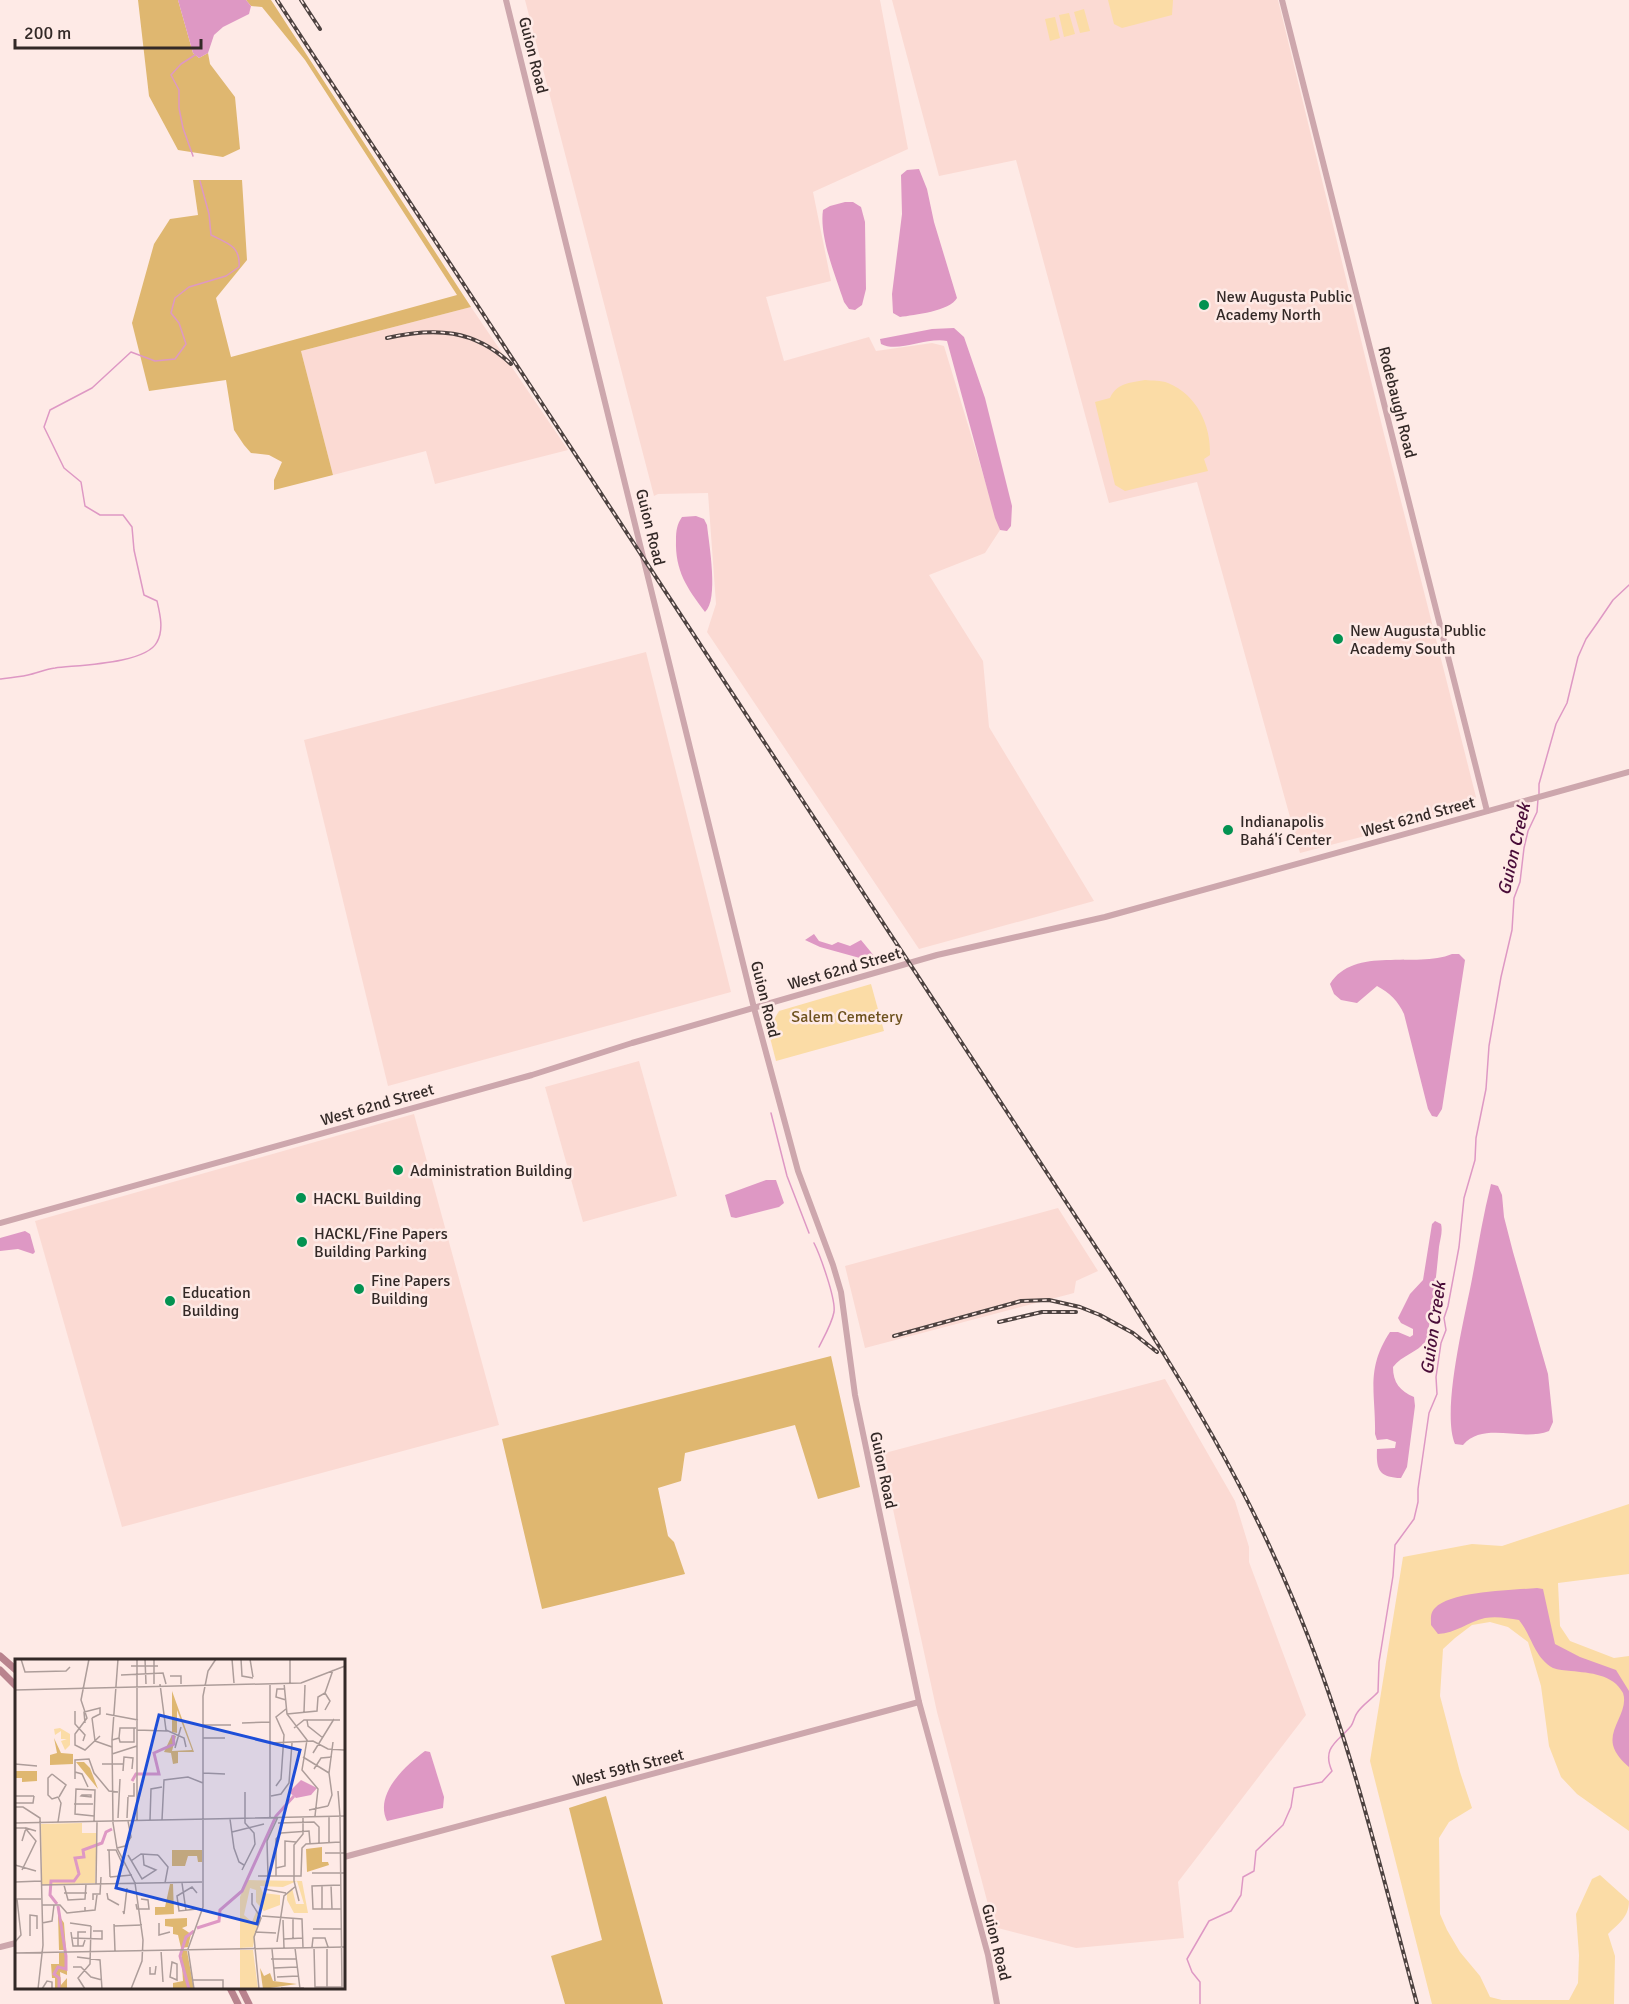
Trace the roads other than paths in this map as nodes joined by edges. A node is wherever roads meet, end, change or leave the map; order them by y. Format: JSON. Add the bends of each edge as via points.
{"nodes":[{"id":1,"x":506,"y":0,"type":"edge"},
{"id":2,"x":1282,"y":0,"type":"edge"},
{"id":3,"x":1629,"y":772,"type":"edge"},
{"id":4,"x":1487,"y":811,"type":"junction"},
{"id":5,"x":754,"y":1008,"type":"junction"},
{"id":6,"x":0,"y":1223,"type":"edge"},
{"id":7,"x":0,"y":1656,"type":"edge"},
{"id":8,"x":15,"y":1669,"type":"edge"},
{"id":9,"x":0,"y":1670,"type":"edge"},
{"id":10,"x":15,"y":1685,"type":"edge"},
{"id":11,"x":919,"y":1702,"type":"junction"},
{"id":12,"x":345,"y":1857,"type":"edge"},
{"id":13,"x":15,"y":1943,"type":"edge"},
{"id":14,"x":0,"y":1947,"type":"edge"},
{"id":15,"x":230,"y":1989,"type":"edge"},
{"id":16,"x":242,"y":1989,"type":"edge"},
{"id":17,"x":238,"y":2004,"type":"edge"},
{"id":18,"x":249,"y":2004,"type":"edge"},
{"id":19,"x":997,"y":2004,"type":"edge"}],
"edges":[{"from":1,"to":5,"type":"street","name":"Guion Road"},
{"from":2,"to":4,"type":"street","name":"Rodebaugh Road"},
{"from":3,"to":4,"type":"street","name":"West 62nd Street"},
{"from":4,"to":5,"type":"street","name":"West 62nd Street","via":[[1106,917],[937,956]]},
{"from":5,"to":6,"type":"street","name":"West 62nd Street","via":[[532,1075]]},
{"from":5,"to":11,"type":"street","name":"Guion Road","via":[[798,1172],[841,1292],[855,1395]]},
{"from":7,"to":8,"type":"main road"},
{"from":9,"to":10,"type":"main road"},
{"from":11,"to":12,"type":"street","name":"West 59th Street"},
{"from":11,"to":19,"type":"street","name":"Guion Road","via":[[988,1955]]},
{"from":13,"to":14,"type":"street"},
{"from":15,"to":17,"type":"main road"},
{"from":16,"to":18,"type":"main road"}]}
